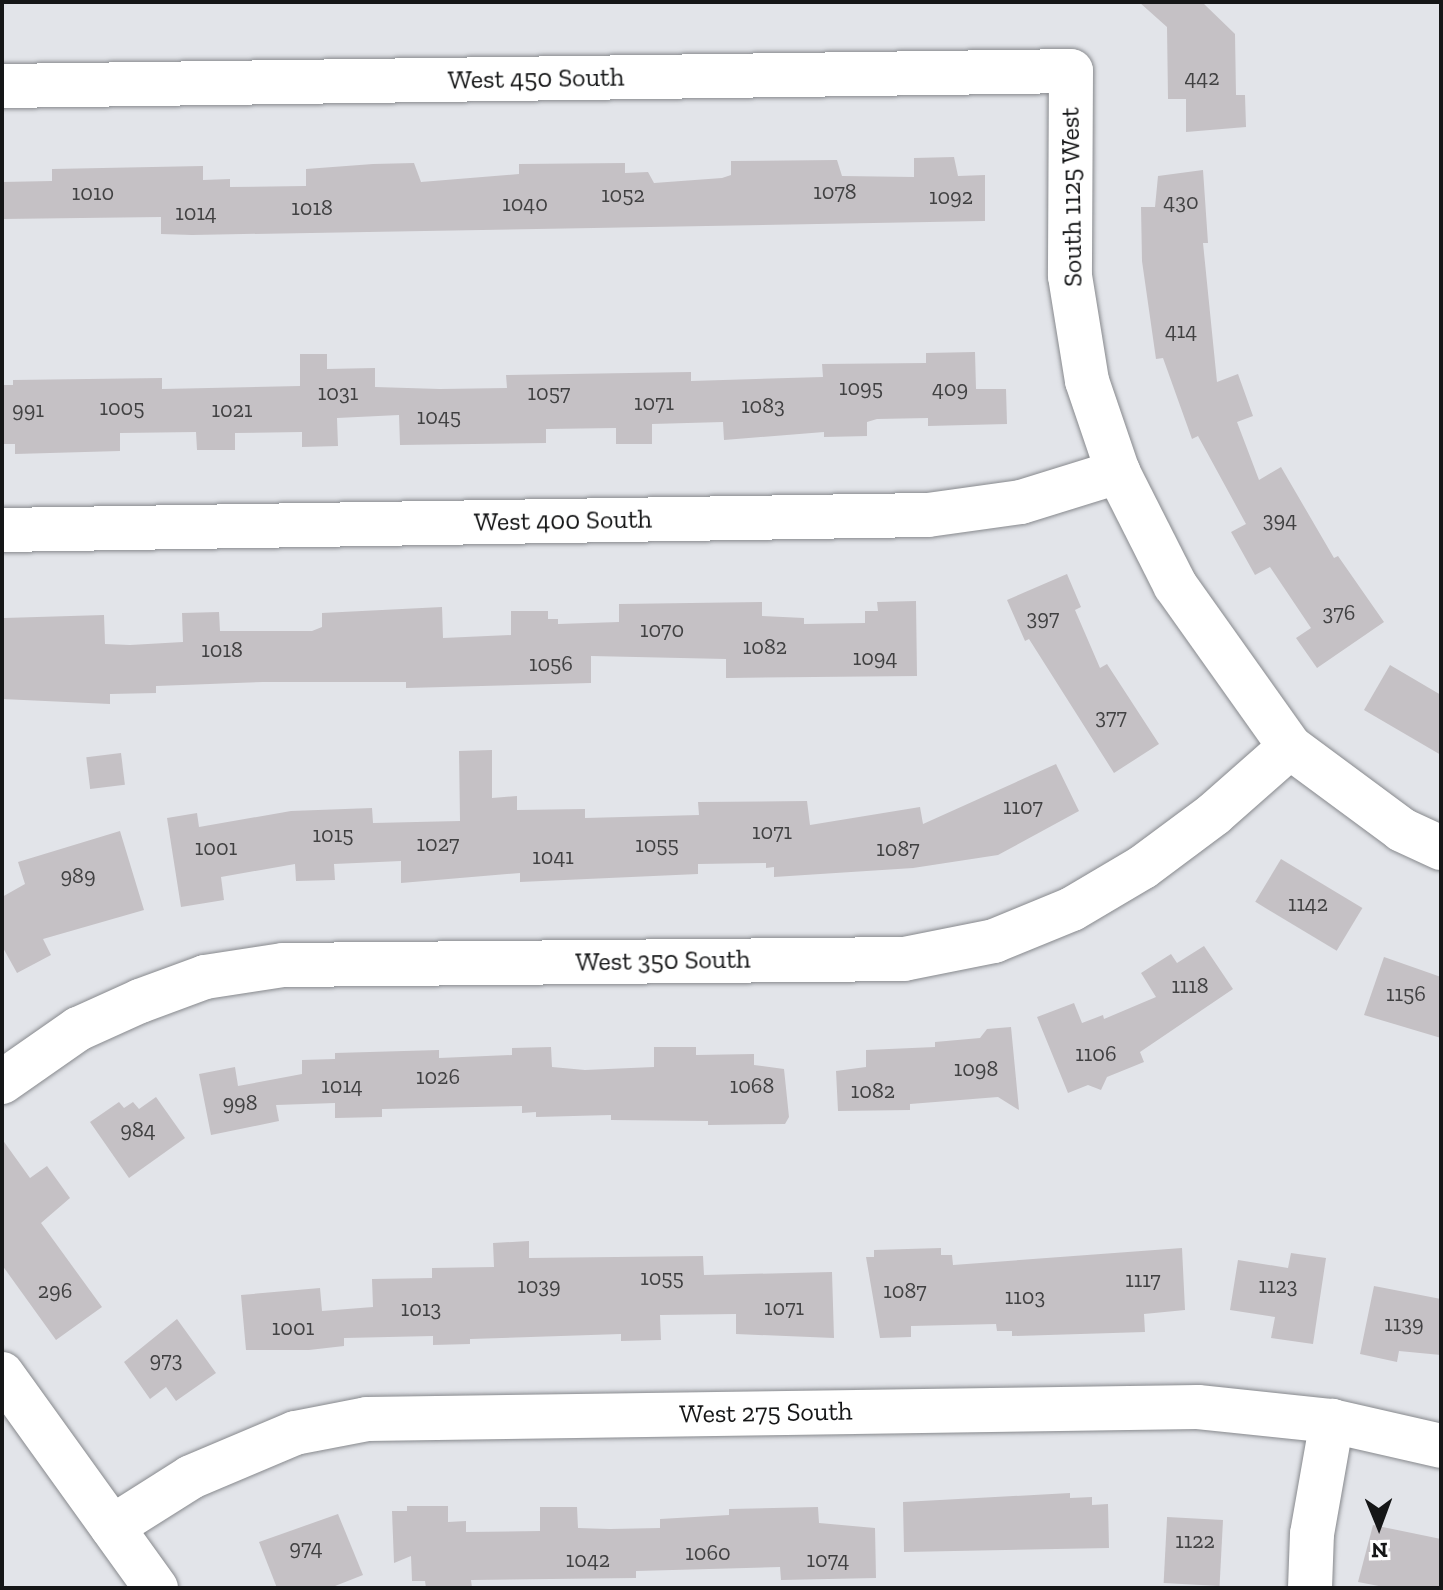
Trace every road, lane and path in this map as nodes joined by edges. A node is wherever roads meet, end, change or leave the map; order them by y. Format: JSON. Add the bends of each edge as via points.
{"nodes":[{"id":1,"x":1071,"y":71,"type":"joint"},
{"id":2,"x":2,"y":86,"type":"edge"},
{"id":3,"x":1118,"y":472,"type":"junction"},
{"id":4,"x":2,"y":530,"type":"edge"},
{"id":5,"x":1290,"y":747,"type":"junction"},
{"id":6,"x":1441,"y":848,"type":"edge"},
{"id":7,"x":2,"y":1082,"type":"edge"},
{"id":8,"x":2,"y":1374,"type":"edge"},
{"id":9,"x":1332,"y":1421,"type":"junction"},
{"id":10,"x":1441,"y":1446,"type":"edge"},
{"id":11,"x":112,"y":1527,"type":"junction"},
{"id":12,"x":156,"y":1588,"type":"edge"},
{"id":13,"x":1310,"y":1588,"type":"edge"}],
"edges":[{"from":1,"to":2,"type":"street","name":"West 450 South"},
{"from":1,"to":3,"type":"street","name":"South 1125 West","via":[[1070,276],[1087,381]]},
{"from":3,"to":4,"type":"street","name":"West 400 South","via":[[1021,502],[928,515]]},
{"from":3,"to":5,"type":"street","name":"South 1125 West","via":[[1175,585]]},
{"from":5,"to":6,"type":"street","name":"South 1125 West","via":[[1402,830]]},
{"from":5,"to":7,"type":"street","name":"West 350 South","via":[[1143,867],[1072,909],[994,941],[904,959],[283,965],[205,977],[140,1001],[78,1029]]},
{"from":8,"to":11,"type":"street"},
{"from":9,"to":10,"type":"street","name":"West 275 South"},
{"from":9,"to":11,"type":"street","name":"West 275 South","via":[[1198,1407],[367,1419],[295,1433],[191,1477]]},
{"from":9,"to":13,"type":"street","via":[[1312,1534]]},
{"from":11,"to":12,"type":"street"}]}
